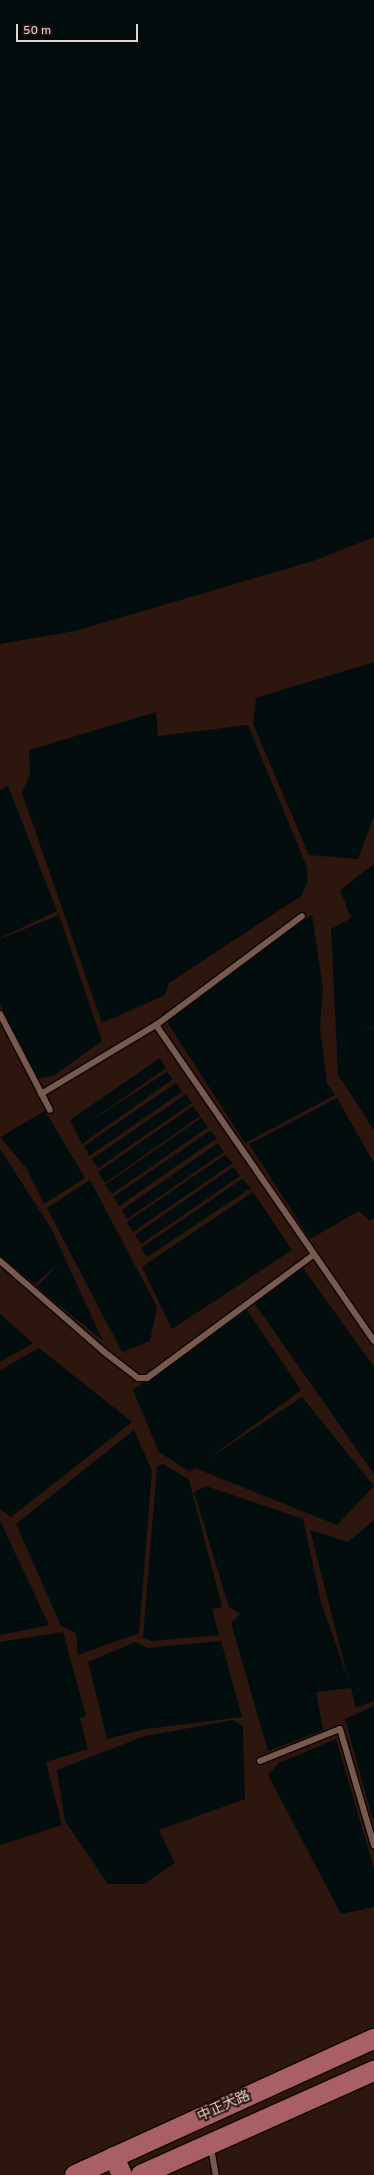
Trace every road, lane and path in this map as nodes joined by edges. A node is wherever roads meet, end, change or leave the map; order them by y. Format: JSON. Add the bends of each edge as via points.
{"nodes":[{"id":1,"x":302,"y":916,"type":"dead end"},
{"id":2,"x":0,"y":1014,"type":"edge"},
{"id":3,"x":156,"y":1025,"type":"junction"},
{"id":4,"x":41,"y":1094,"type":"junction"},
{"id":5,"x":50,"y":1110,"type":"dead end"},
{"id":6,"x":313,"y":1255,"type":"junction"},
{"id":7,"x":0,"y":1261,"type":"edge"},
{"id":8,"x":374,"y":1340,"type":"edge"},
{"id":9,"x":260,"y":1761,"type":"dead end"},
{"id":10,"x":374,"y":1845,"type":"edge"},
{"id":11,"x":374,"y":2039,"type":"edge"},
{"id":12,"x":374,"y":2071,"type":"edge"},
{"id":13,"x":210,"y":2144,"type":"junction"},
{"id":14,"x":114,"y":2157,"type":"junction"},
{"id":15,"x":165,"y":2170,"type":"edge"},
{"id":16,"x":75,"y":2175,"type":"edge"},
{"id":17,"x":122,"y":2175,"type":"edge"},
{"id":18,"x":141,"y":2175,"type":"edge"},
{"id":19,"x":216,"y":2175,"type":"edge"}],
"edges":[{"from":1,"to":3,"type":"lane"},
{"from":2,"to":4,"type":"lane"},
{"from":3,"to":4,"type":"lane"},
{"from":3,"to":6,"type":"lane"},
{"from":4,"to":5,"type":"lane"},
{"from":6,"to":7,"type":"lane","via":[[147,1378],[138,1378],[103,1351]]},
{"from":6,"to":8,"type":"lane"},
{"from":9,"to":10,"type":"lane","via":[[340,1729]]},
{"from":11,"to":14,"type":"main road","name":"中正大路"},
{"from":12,"to":13,"type":"main road","name":"中正大路"},
{"from":13,"to":15,"type":"main road","name":"中正大路"},
{"from":13,"to":19,"type":"lane"},
{"from":14,"to":16,"type":"main road","name":"中正大路"},
{"from":14,"to":17,"type":"main road"},
{"from":15,"to":18,"type":"main road","name":"中正大路"}]}
